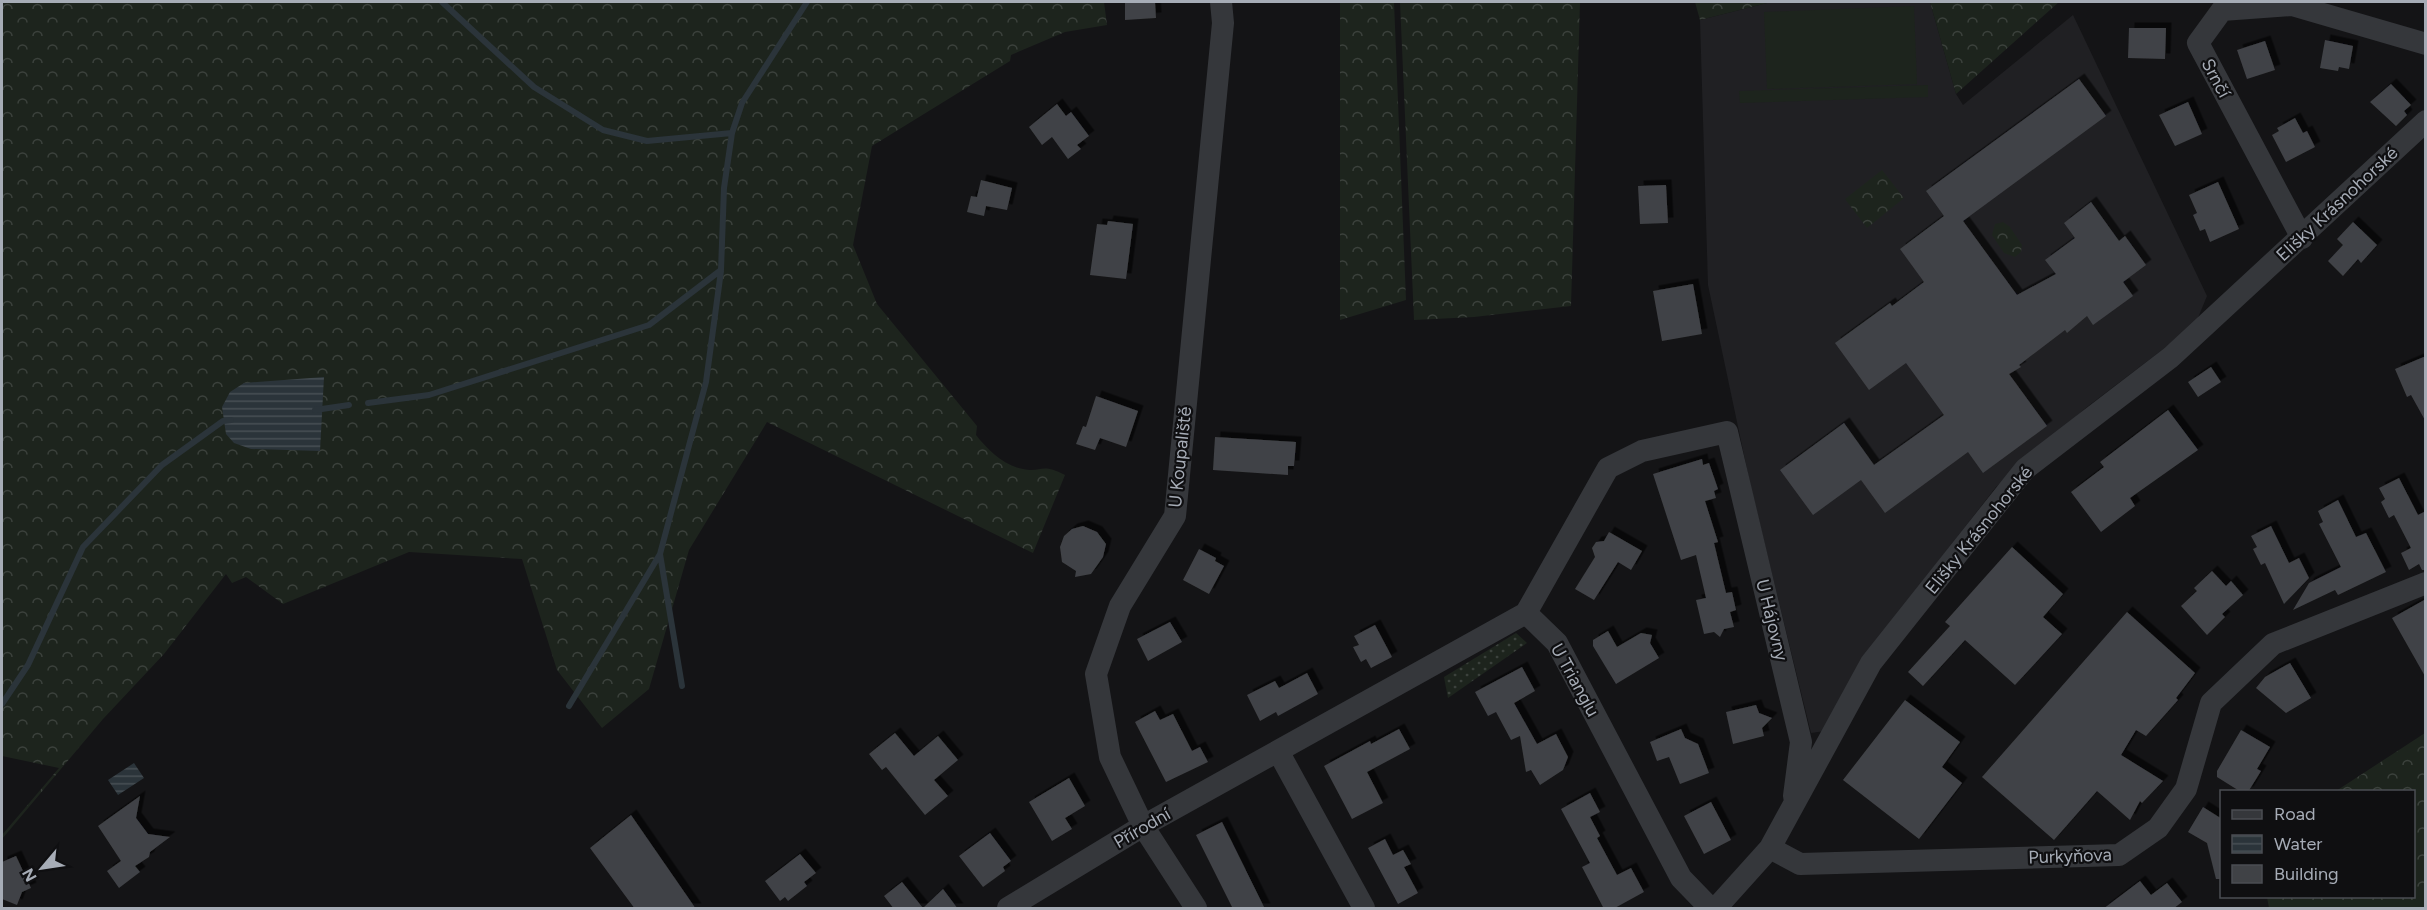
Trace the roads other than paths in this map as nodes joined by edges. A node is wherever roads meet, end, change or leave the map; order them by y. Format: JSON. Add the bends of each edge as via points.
{"nodes":[{"id":1,"x":1221,"y":2,"type":"edge"},
{"id":2,"x":2426,"y":44,"type":"edge"},
{"id":3,"x":2426,"y":121,"type":"edge"},
{"id":4,"x":2302,"y":237,"type":"junction"},
{"id":5,"x":2426,"y":583,"type":"edge"},
{"id":6,"x":1526,"y":613,"type":"junction"},
{"id":7,"x":1278,"y":751,"type":"junction"},
{"id":8,"x":1793,"y":809,"type":"junction"},
{"id":9,"x":1143,"y":826,"type":"junction"},
{"id":10,"x":1770,"y":848,"type":"junction"},
{"id":11,"x":1008,"y":909,"type":"edge"},
{"id":12,"x":1196,"y":909,"type":"edge"},
{"id":13,"x":1364,"y":909,"type":"edge"},
{"id":14,"x":1710,"y":909,"type":"edge"},
{"id":15,"x":1716,"y":909,"type":"edge"}],
"edges":[{"from":1,"to":9,"type":"street","name":"U Koupaliště","via":[[1223,23],[1175,516],[1120,606],[1096,674],[1110,757]]},
{"from":2,"to":4,"type":"street","name":"Srnčí","via":[[2292,5],[2222,10],[2198,44]]},
{"from":3,"to":4,"type":"street","name":"Elišky Krásnohorské"},
{"from":4,"to":8,"type":"street","name":"Elišky Krásnohorské","via":[[2171,357],[2025,469],[1871,663]]},
{"from":5,"to":10,"type":"street","name":"Purkyňova","via":[[2273,644],[2211,703],[2186,789],[2157,828],[2120,855],[1800,864]]},
{"from":6,"to":7,"type":"street","name":"Přírodní"},
{"from":6,"to":8,"type":"street","name":"U Hájovny","via":[[1608,468],[1642,451],[1726,432],[1801,742]]},
{"from":6,"to":14,"type":"street","name":"U Trianglu","via":[[1557,643],[1681,878]]},
{"from":7,"to":9,"type":"street","name":"Přírodní"},
{"from":7,"to":13,"type":"street"},
{"from":8,"to":10,"type":"street","name":"Elišky Krásnohorské"},
{"from":9,"to":11,"type":"street","name":"Přírodní"},
{"from":9,"to":12,"type":"street","name":"U Koupaliště"},
{"from":10,"to":15,"type":"street","name":"Elišky Krásnohorské"}]}
